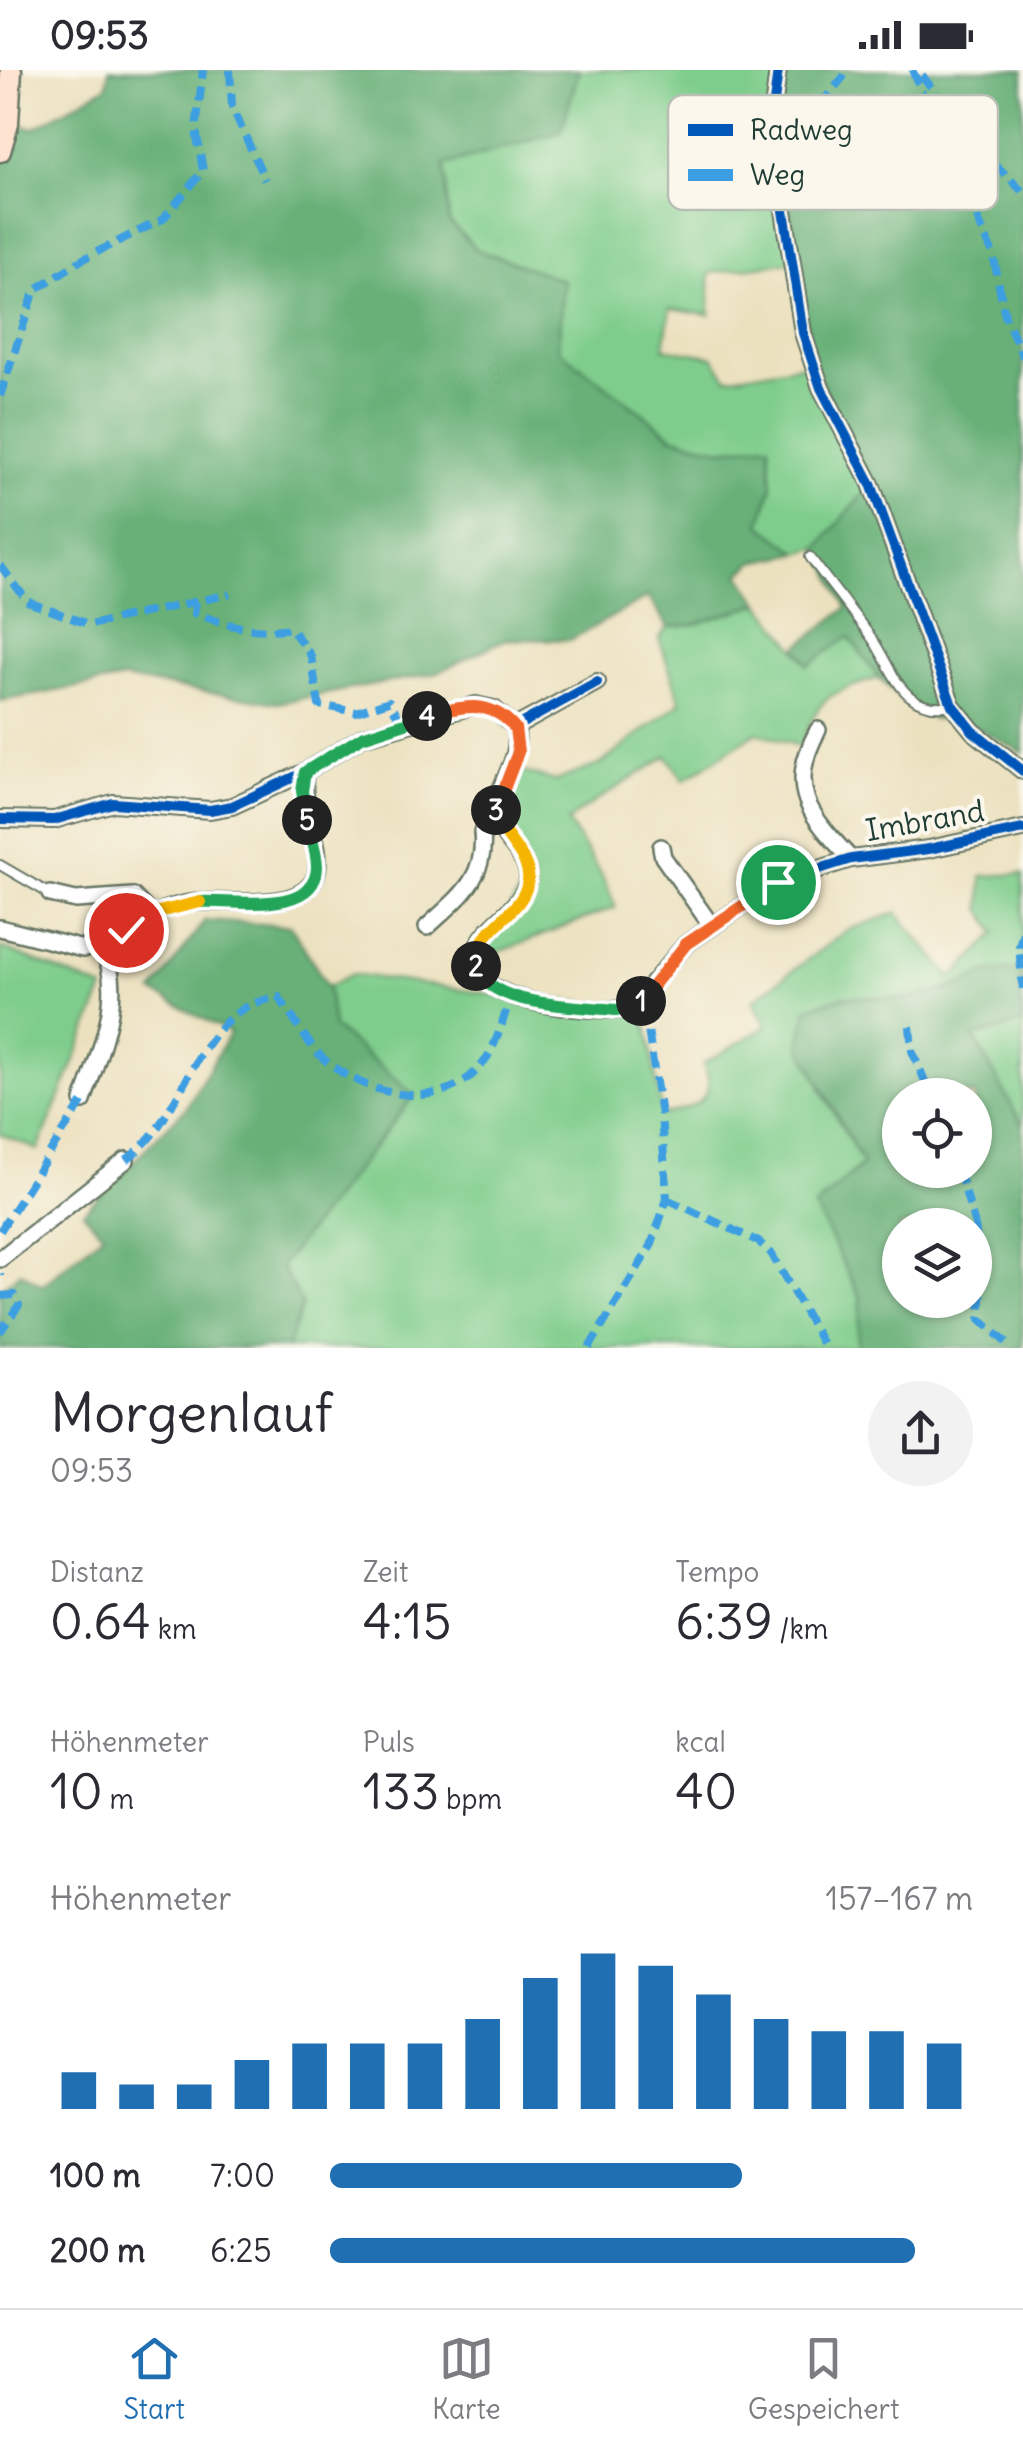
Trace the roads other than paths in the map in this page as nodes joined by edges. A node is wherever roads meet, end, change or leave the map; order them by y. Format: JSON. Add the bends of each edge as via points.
{"nodes":[{"id":1,"x":11,"y":70,"type":"edge"},
{"id":2,"x":778,"y":70,"type":"edge"},
{"id":3,"x":777,"y":95,"type":"edge"},
{"id":4,"x":0,"y":151,"type":"edge"},
{"id":5,"x":784,"y":210,"type":"edge"},
{"id":6,"x":810,"y":557,"type":"dead end"},
{"id":7,"x":597,"y":682,"type":"dead end"},
{"id":8,"x":952,"y":705,"type":"junction"},
{"id":9,"x":515,"y":728,"type":"junction"},
{"id":10,"x":818,"y":730,"type":"dead end"},
{"id":11,"x":1023,"y":770,"type":"edge"},
{"id":12,"x":305,"y":772,"type":"junction"},
{"id":13,"x":0,"y":820,"type":"edge"},
{"id":14,"x":497,"y":822,"type":"junction"},
{"id":15,"x":1023,"y":829,"type":"edge"},
{"id":16,"x":661,"y":847,"type":"dead end"},
{"id":17,"x":851,"y":859,"type":"junction"},
{"id":18,"x":0,"y":865,"type":"edge"},
{"id":19,"x":50,"y":894,"type":"joint"},
{"id":20,"x":150,"y":914,"type":"junction"},
{"id":21,"x":711,"y":926,"type":"junction"},
{"id":22,"x":427,"y":927,"type":"dead end"},
{"id":23,"x":0,"y":928,"type":"edge"},
{"id":24,"x":101,"y":946,"type":"junction"},
{"id":25,"x":83,"y":1101,"type":"dead end"},
{"id":26,"x":126,"y":1160,"type":"dead end"},
{"id":27,"x":0,"y":1260,"type":"edge"}],
"edges":[{"from":1,"to":4,"type":"street"},
{"from":2,"to":3,"type":"street","name":"Imbrand"},
{"from":5,"to":8,"type":"street","name":"Imbrand","via":[[803,333],[827,399],[871,484]]},
{"from":6,"to":8,"type":"lane","via":[[874,641],[888,673],[915,700],[935,708]]},
{"from":7,"to":9,"type":"street"},
{"from":8,"to":11,"type":"street","name":"Imbrand","via":[[972,731]]},
{"from":9,"to":12,"type":"street","via":[[494,709],[448,710],[362,737]]},
{"from":9,"to":14,"type":"street","via":[[518,752],[498,799]]},
{"from":10,"to":17,"type":"street","name":"Imbrand","via":[[804,755],[803,793],[822,829]]},
{"from":12,"to":13,"type":"street","via":[[210,810],[113,803],[54,820]]},
{"from":12,"to":20,"type":"street","via":[[302,791],[317,870],[310,886],[295,898],[191,902]]},
{"from":14,"to":21,"type":"street","name":"Imbrand","via":[[529,879],[476,950],[480,976],[501,995],[631,1009],[673,956]]},
{"from":14,"to":22,"type":"street","via":[[482,832],[482,866],[470,888]]},
{"from":15,"to":17,"type":"street","name":"Imbrand"},
{"from":16,"to":21,"type":"street"},
{"from":17,"to":21,"type":"street","name":"Imbrand","via":[[778,882]]},
{"from":18,"to":19,"type":"lane"},
{"from":19,"to":20,"type":"street","via":[[76,900],[133,896]]},
{"from":20,"to":24,"type":"street"},
{"from":23,"to":24,"type":"street","via":[[83,949]]},
{"from":24,"to":25,"type":"street","via":[[111,974],[110,1008]]},
{"from":26,"to":27,"type":"street"}]}
